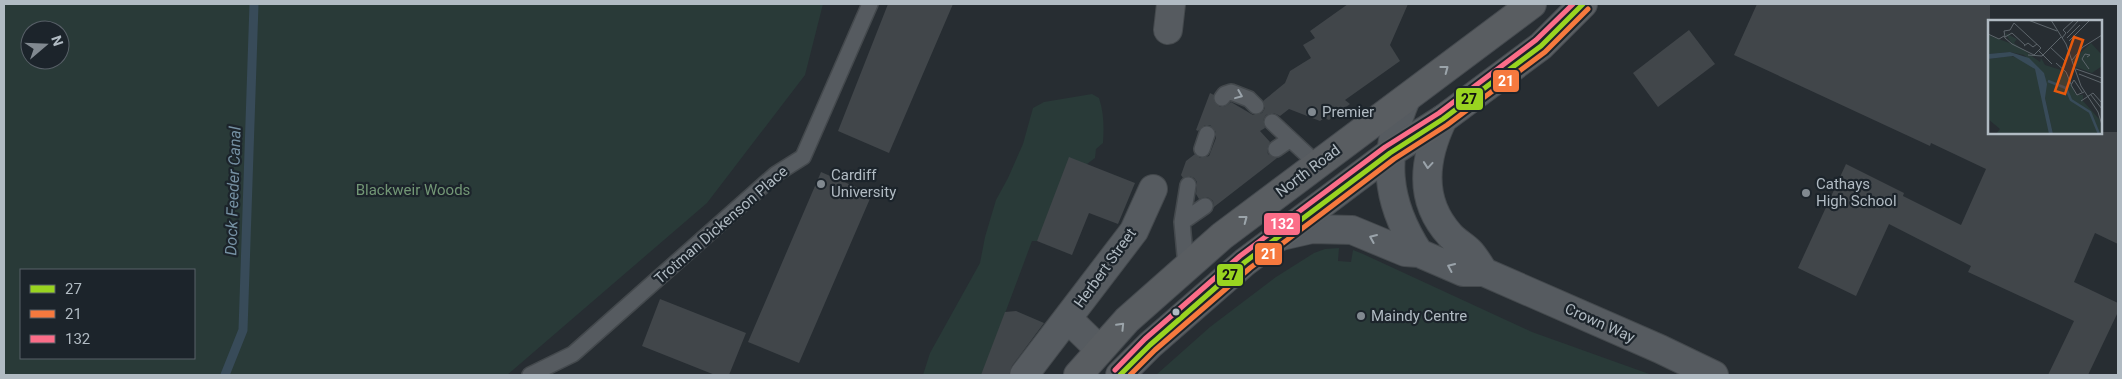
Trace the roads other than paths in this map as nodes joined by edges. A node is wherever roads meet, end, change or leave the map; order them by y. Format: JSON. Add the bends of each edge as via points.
{"nodes":[{"id":1,"x":870,"y":4,"type":"edge"},
{"id":2,"x":1532,"y":4,"type":"edge"},
{"id":3,"x":1583,"y":4,"type":"edge"},
{"id":4,"x":1222,"y":98,"type":"dead end"},
{"id":5,"x":1406,"y":99,"type":"junction"},
{"id":6,"x":1256,"y":106,"type":"dead end"},
{"id":7,"x":1442,"y":119,"type":"junction"},
{"id":8,"x":1207,"y":134,"type":"dead end"},
{"id":9,"x":1277,"y":136,"type":"dead end"},
{"id":10,"x":1202,"y":149,"type":"dead end"},
{"id":11,"x":1390,"y":153,"type":"junction"},
{"id":12,"x":1317,"y":164,"type":"junction"},
{"id":13,"x":1153,"y":189,"type":"dead end"},
{"id":14,"x":1193,"y":197,"type":"dead end"},
{"id":15,"x":1277,"y":237,"type":"junction"},
{"id":16,"x":1419,"y":253,"type":"junction"},
{"id":17,"x":1186,"y":266,"type":"junction"},
{"id":18,"x":1484,"y":272,"type":"junction"},
{"id":19,"x":1068,"y":319,"type":"junction"},
{"id":20,"x":1099,"y":349,"type":"junction"},
{"id":21,"x":530,"y":375,"type":"edge"},
{"id":22,"x":1024,"y":375,"type":"edge"},
{"id":23,"x":1078,"y":375,"type":"edge"},
{"id":24,"x":1120,"y":375,"type":"edge"},
{"id":25,"x":1714,"y":375,"type":"edge"}],
"edges":[{"from":1,"to":21,"type":"lane","name":"Trotman Dickenson Place","via":[[803,156],[776,174],[573,354]]},
{"from":5,"to":2,"type":"main road","name":"North Road","one_way":true},
{"from":3,"to":7,"type":"main road","via":[[1541,46]]},
{"from":4,"to":6,"type":"lane","one_way":true,"via":[[1231,92],[1249,99]]},
{"from":5,"to":11,"type":"street","via":[[1397,119]]},
{"from":5,"to":12,"type":"main road","name":"North Road"},
{"from":7,"to":11,"type":"main road"},
{"from":7,"to":18,"type":"street","one_way":true,"via":[[1432,141],[1427,166],[1431,201],[1450,235],[1470,252]]},
{"from":8,"to":10,"type":"lane"},
{"from":9,"to":12,"type":"lane"},
{"from":11,"to":15,"type":"main road"},
{"from":11,"to":16,"type":"street","via":[[1390,176],[1396,207],[1404,229]]},
{"from":17,"to":12,"type":"main road","name":"North Road","one_way":true},
{"from":13,"to":19,"type":"street","name":"Herbert Street","via":[[1134,232]]},
{"from":14,"to":17,"type":"lane","via":[[1182,222]]},
{"from":16,"to":15,"type":"street","name":"Crown Way","one_way":true,"via":[[1405,252],[1352,230],[1312,229]]},
{"from":15,"to":24,"type":"main road","via":[[1187,311]]},
{"from":18,"to":16,"type":"street","name":"Crown Way","one_way":true,"via":[[1463,272]]},
{"from":20,"to":17,"type":"main road","name":"North Road","one_way":true},
{"from":18,"to":25,"type":"street","name":"Crown Way"},
{"from":19,"to":20,"type":"street","name":"Herbert Street"},
{"from":19,"to":22,"type":"street","name":"Herbert Street"},
{"from":20,"to":23,"type":"main road","name":"North Road"}]}
